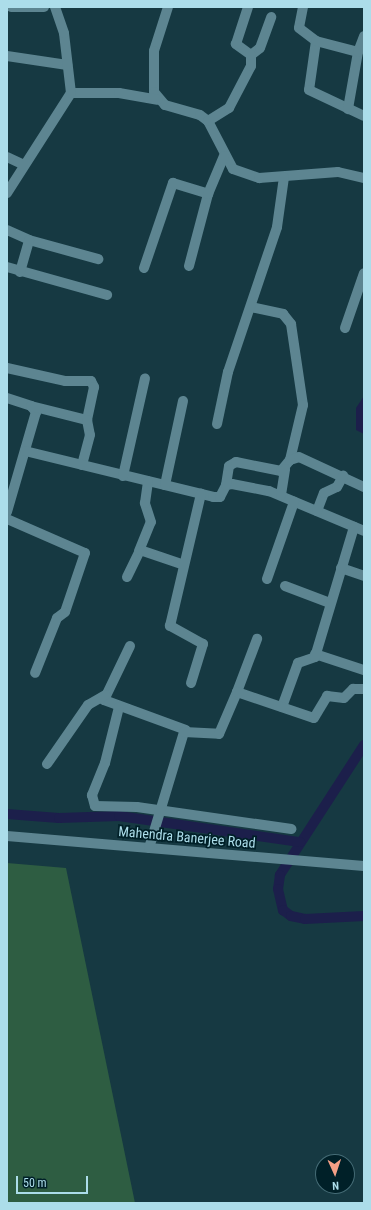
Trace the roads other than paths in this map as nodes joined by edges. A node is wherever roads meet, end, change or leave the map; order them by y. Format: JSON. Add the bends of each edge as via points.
{"nodes":[{"id":1,"x":11,"y":7,"type":"edge"},
{"id":2,"x":44,"y":7,"type":"edge"},
{"id":3,"x":55,"y":7,"type":"edge"},
{"id":4,"x":168,"y":7,"type":"edge"},
{"id":5,"x":248,"y":7,"type":"edge"},
{"id":6,"x":303,"y":7,"type":"edge"},
{"id":7,"x":271,"y":17,"type":"dead end"},
{"id":8,"x":364,"y":36,"type":"edge"},
{"id":9,"x":316,"y":41,"type":"junction"},
{"id":10,"x":358,"y":52,"type":"junction"},
{"id":11,"x":251,"y":55,"type":"junction"},
{"id":12,"x":7,"y":56,"type":"edge"},
{"id":13,"x":67,"y":65,"type":"junction"},
{"id":14,"x":71,"y":93,"type":"junction"},
{"id":15,"x":157,"y":100,"type":"junction"},
{"id":16,"x":348,"y":109,"type":"junction"},
{"id":17,"x":364,"y":116,"type":"edge"},
{"id":18,"x":208,"y":121,"type":"junction"},
{"id":19,"x":224,"y":156,"type":"junction"},
{"id":20,"x":7,"y":157,"type":"edge"},
{"id":21,"x":24,"y":165,"type":"junction"},
{"id":22,"x":284,"y":177,"type":"junction"},
{"id":23,"x":364,"y":178,"type":"edge"},
{"id":24,"x":7,"y":193,"type":"edge"},
{"id":25,"x":208,"y":194,"type":"junction"},
{"id":26,"x":7,"y":230,"type":"edge"},
{"id":27,"x":29,"y":240,"type":"junction"},
{"id":28,"x":98,"y":259,"type":"dead end"},
{"id":29,"x":189,"y":266,"type":"dead end"},
{"id":30,"x":7,"y":267,"type":"edge"},
{"id":31,"x":144,"y":268,"type":"dead end"},
{"id":32,"x":20,"y":272,"type":"junction"},
{"id":33,"x":364,"y":272,"type":"edge"},
{"id":34,"x":107,"y":294,"type":"dead end"},
{"id":35,"x":251,"y":307,"type":"junction"},
{"id":36,"x":344,"y":328,"type":"dead end"},
{"id":37,"x":7,"y":368,"type":"edge"},
{"id":38,"x":145,"y":378,"type":"dead end"},
{"id":39,"x":7,"y":398,"type":"edge"},
{"id":40,"x":183,"y":401,"type":"dead end"},
{"id":41,"x":31,"y":406,"type":"junction"},
{"id":42,"x":87,"y":420,"type":"junction"},
{"id":43,"x":217,"y":424,"type":"dead end"},
{"id":44,"x":26,"y":451,"type":"junction"},
{"id":45,"x":288,"y":464,"type":"junction"},
{"id":46,"x":82,"y":465,"type":"junction"},
{"id":47,"x":124,"y":476,"type":"junction"},
{"id":48,"x":342,"y":476,"type":"junction"},
{"id":49,"x":148,"y":481,"type":"junction"},
{"id":50,"x":165,"y":485,"type":"junction"},
{"id":51,"x":226,"y":485,"type":"junction"},
{"id":52,"x":364,"y":487,"type":"edge"},
{"id":53,"x":201,"y":494,"type":"junction"},
{"id":54,"x":281,"y":495,"type":"junction"},
{"id":55,"x":294,"y":502,"type":"junction"},
{"id":56,"x":317,"y":511,"type":"junction"},
{"id":57,"x":7,"y":512,"type":"edge"},
{"id":58,"x":7,"y":519,"type":"edge"},
{"id":59,"x":354,"y":527,"type":"junction"},
{"id":60,"x":364,"y":531,"type":"edge"},
{"id":61,"x":139,"y":551,"type":"junction"},
{"id":62,"x":184,"y":565,"type":"junction"},
{"id":63,"x":341,"y":568,"type":"junction"},
{"id":64,"x":364,"y":576,"type":"edge"},
{"id":65,"x":127,"y":577,"type":"dead end"},
{"id":66,"x":267,"y":578,"type":"dead end"},
{"id":67,"x":285,"y":586,"type":"dead end"},
{"id":68,"x":330,"y":603,"type":"junction"},
{"id":69,"x":257,"y":639,"type":"dead end"},
{"id":70,"x":130,"y":646,"type":"dead end"},
{"id":71,"x":316,"y":654,"type":"junction"},
{"id":72,"x":364,"y":670,"type":"edge"},
{"id":73,"x":35,"y":673,"type":"dead end"},
{"id":74,"x":191,"y":683,"type":"dead end"},
{"id":75,"x":364,"y":689,"type":"edge"},
{"id":76,"x":237,"y":692,"type":"junction"},
{"id":77,"x":105,"y":695,"type":"junction"},
{"id":78,"x":120,"y":707,"type":"junction"},
{"id":79,"x":282,"y":707,"type":"junction"},
{"id":80,"x":186,"y":730,"type":"junction"},
{"id":81,"x":47,"y":764,"type":"dead end"},
{"id":82,"x":161,"y":812,"type":"junction"},
{"id":83,"x":291,"y":829,"type":"dead end"},
{"id":84,"x":7,"y":836,"type":"edge"},
{"id":85,"x":149,"y":848,"type":"junction"},
{"id":86,"x":364,"y":866,"type":"edge"}],
"edges":[{"from":1,"to":2,"type":"street"},
{"from":3,"to":13,"type":"street","via":[[64,33]]},
{"from":4,"to":15,"type":"street","via":[[154,51],[153,74]]},
{"from":5,"to":11,"type":"street","via":[[236,44]]},
{"from":6,"to":9,"type":"street","via":[[299,28]]},
{"from":7,"to":11,"type":"street","via":[[260,48]]},
{"from":8,"to":10,"type":"street"},
{"from":9,"to":10,"type":"street"},
{"from":9,"to":16,"type":"street","via":[[309,90]]},
{"from":10,"to":16,"type":"street"},
{"from":11,"to":18,"type":"street","via":[[251,66],[234,102]]},
{"from":12,"to":13,"type":"street"},
{"from":13,"to":14,"type":"street"},
{"from":14,"to":15,"type":"street","via":[[119,93]]},
{"from":14,"to":21,"type":"street"},
{"from":15,"to":18,"type":"street"},
{"from":16,"to":17,"type":"street"},
{"from":18,"to":19,"type":"street"},
{"from":19,"to":22,"type":"street","via":[[246,176]]},
{"from":19,"to":25,"type":"street"},
{"from":20,"to":21,"type":"street"},
{"from":21,"to":24,"type":"street"},
{"from":22,"to":23,"type":"street","via":[[338,172]]},
{"from":22,"to":35,"type":"street","via":[[285,191],[277,227]]},
{"from":25,"to":29,"type":"street"},
{"from":25,"to":31,"type":"street","via":[[174,183]]},
{"from":26,"to":27,"type":"street"},
{"from":27,"to":28,"type":"street"},
{"from":27,"to":32,"type":"street"},
{"from":30,"to":32,"type":"street"},
{"from":32,"to":34,"type":"street"},
{"from":33,"to":36,"type":"street"},
{"from":35,"to":43,"type":"street","via":[[228,372]]},
{"from":35,"to":45,"type":"street","via":[[283,314],[291,324],[304,405]]},
{"from":37,"to":42,"type":"street","via":[[65,381],[91,381],[94,386]]},
{"from":38,"to":47,"type":"street"},
{"from":39,"to":41,"type":"street"},
{"from":40,"to":50,"type":"street"},
{"from":41,"to":42,"type":"street"},
{"from":41,"to":44,"type":"street","via":[[36,412],[35,421]]},
{"from":42,"to":46,"type":"street","via":[[90,434]]},
{"from":44,"to":46,"type":"street"},
{"from":44,"to":57,"type":"street"},
{"from":45,"to":48,"type":"street","via":[[299,457]]},
{"from":45,"to":51,"type":"street","via":[[276,471],[236,462],[229,466]]},
{"from":45,"to":54,"type":"street"},
{"from":46,"to":47,"type":"street"},
{"from":47,"to":49,"type":"street"},
{"from":48,"to":52,"type":"street"},
{"from":48,"to":56,"type":"street","via":[[337,487],[324,494]]},
{"from":49,"to":50,"type":"street"},
{"from":49,"to":61,"type":"street","via":[[145,503],[151,522]]},
{"from":50,"to":53,"type":"street"},
{"from":51,"to":53,"type":"street","via":[[220,496]]},
{"from":51,"to":54,"type":"street"},
{"from":53,"to":62,"type":"street"},
{"from":54,"to":55,"type":"street"},
{"from":55,"to":56,"type":"street"},
{"from":55,"to":66,"type":"street"},
{"from":56,"to":59,"type":"street"},
{"from":58,"to":73,"type":"street","via":[[85,553],[65,612],[57,618]]},
{"from":59,"to":60,"type":"street"},
{"from":59,"to":63,"type":"street"},
{"from":61,"to":62,"type":"street"},
{"from":61,"to":65,"type":"street"},
{"from":62,"to":74,"type":"street","via":[[170,626],[202,644]]},
{"from":63,"to":64,"type":"street"},
{"from":63,"to":68,"type":"street"},
{"from":67,"to":68,"type":"street"},
{"from":68,"to":71,"type":"street"},
{"from":69,"to":76,"type":"street"},
{"from":70,"to":77,"type":"street"},
{"from":71,"to":72,"type":"street"},
{"from":71,"to":79,"type":"street","via":[[314,659],[298,663]]},
{"from":75,"to":79,"type":"street","via":[[353,689],[344,698],[327,696],[314,718]]},
{"from":76,"to":79,"type":"street"},
{"from":76,"to":80,"type":"street","via":[[219,734]]},
{"from":77,"to":78,"type":"street","via":[[104,700]]},
{"from":77,"to":81,"type":"street","via":[[88,705]]},
{"from":78,"to":80,"type":"street"},
{"from":78,"to":82,"type":"street","via":[[105,763],[92,795],[94,804]]},
{"from":80,"to":82,"type":"street"},
{"from":82,"to":83,"type":"street"},
{"from":82,"to":85,"type":"street"},
{"from":84,"to":85,"type":"street","name":"Mahendra Banerjee Road"},
{"from":85,"to":86,"type":"street","name":"Mahendra Banerjee Road"}]}
